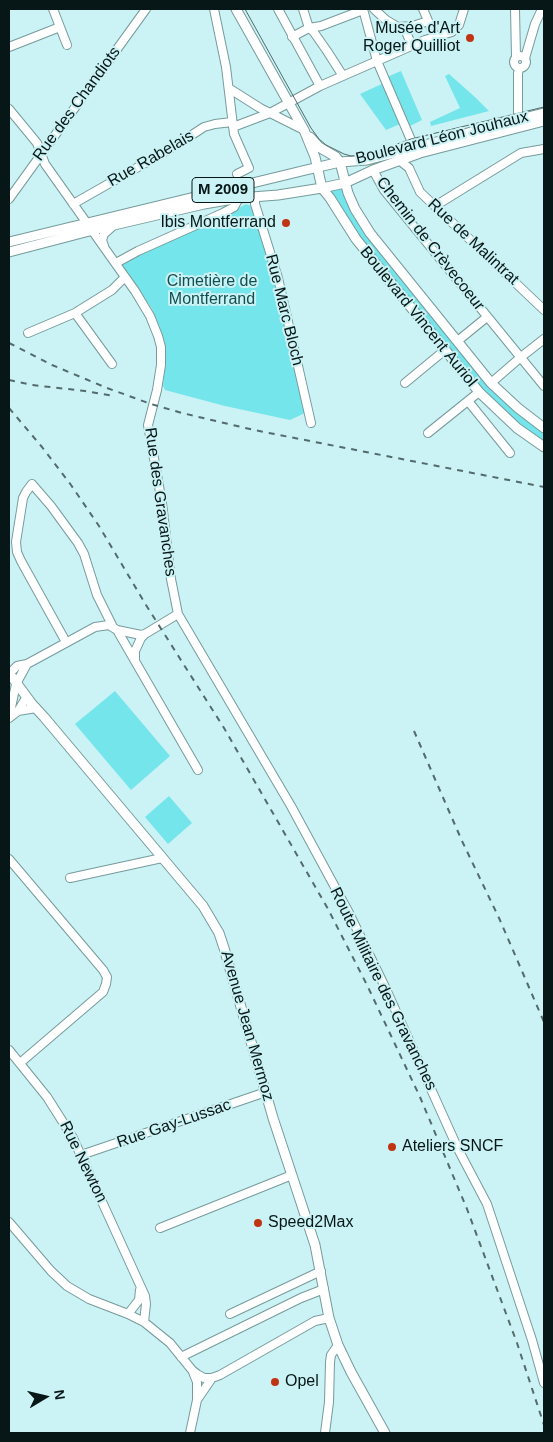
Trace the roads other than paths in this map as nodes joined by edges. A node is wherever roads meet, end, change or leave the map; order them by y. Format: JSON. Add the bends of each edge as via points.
{"nodes":[{"id":1,"x":53,"y":9,"type":"edge"},
{"id":2,"x":146,"y":9,"type":"edge"},
{"id":3,"x":236,"y":9,"type":"edge"},
{"id":4,"x":278,"y":9,"type":"edge"},
{"id":5,"x":363,"y":9,"type":"edge"},
{"id":6,"x":374,"y":9,"type":"edge"},
{"id":7,"x":464,"y":9,"type":"edge"},
{"id":8,"x":515,"y":9,"type":"edge"},
{"id":9,"x":542,"y":9,"type":"edge"},
{"id":10,"x":306,"y":10,"type":"edge"},
{"id":11,"x":214,"y":13,"type":"edge"},
{"id":12,"x":427,"y":14,"type":"edge"},
{"id":13,"x":60,"y":27,"type":"junction"},
{"id":14,"x":404,"y":27,"type":"junction"},
{"id":15,"x":309,"y":28,"type":"junction"},
{"id":16,"x":292,"y":37,"type":"junction"},
{"id":17,"x":435,"y":37,"type":"junction"},
{"id":18,"x":67,"y":45,"type":"dead end"},
{"id":19,"x":412,"y":46,"type":"junction"},
{"id":20,"x":9,"y":47,"type":"edge"},
{"id":21,"x":516,"y":57,"type":"junction"},
{"id":22,"x":525,"y":58,"type":"junction"},
{"id":23,"x":377,"y":61,"type":"junction"},
{"id":24,"x":520,"y":69,"type":"junction"},
{"id":25,"x":343,"y":76,"type":"junction"},
{"id":26,"x":320,"y":86,"type":"junction"},
{"id":27,"x":230,"y":89,"type":"junction"},
{"id":28,"x":292,"y":101,"type":"junction"},
{"id":29,"x":9,"y":109,"type":"edge"},
{"id":30,"x":270,"y":113,"type":"junction"},
{"id":31,"x":544,"y":113,"type":"edge"},
{"id":32,"x":518,"y":119,"type":"junction"},
{"id":33,"x":544,"y":121,"type":"edge"},
{"id":34,"x":232,"y":124,"type":"junction"},
{"id":35,"x":528,"y":126,"type":"junction"},
{"id":36,"x":304,"y":130,"type":"junction"},
{"id":37,"x":506,"y":131,"type":"junction"},
{"id":38,"x":544,"y":149,"type":"edge"},
{"id":39,"x":413,"y":151,"type":"junction"},
{"id":40,"x":41,"y":153,"type":"junction"},
{"id":41,"x":399,"y":160,"type":"junction"},
{"id":42,"x":340,"y":162,"type":"junction"},
{"id":43,"x":314,"y":168,"type":"junction"},
{"id":44,"x":409,"y":168,"type":"junction"},
{"id":45,"x":373,"y":170,"type":"junction"},
{"id":46,"x":237,"y":174,"type":"dead end"},
{"id":47,"x":349,"y":181,"type":"junction"},
{"id":48,"x":322,"y":188,"type":"junction"},
{"id":49,"x":255,"y":197,"type":"junction"},
{"id":50,"x":239,"y":198,"type":"junction"},
{"id":51,"x":9,"y":199,"type":"edge"},
{"id":52,"x":73,"y":204,"type":"junction"},
{"id":53,"x":435,"y":206,"type":"junction"},
{"id":54,"x":115,"y":225,"type":"junction"},
{"id":55,"x":90,"y":226,"type":"junction"},
{"id":56,"x":9,"y":242,"type":"edge"},
{"id":57,"x":105,"y":248,"type":"junction"},
{"id":58,"x":9,"y":252,"type":"edge"},
{"id":59,"x":116,"y":263,"type":"junction"},
{"id":60,"x":125,"y":277,"type":"junction"},
{"id":61,"x":544,"y":310,"type":"edge"},
{"id":62,"x":75,"y":313,"type":"junction"},
{"id":63,"x":487,"y":317,"type":"junction"},
{"id":64,"x":28,"y":333,"type":"dead end"},
{"id":65,"x":460,"y":339,"type":"dead end"},
{"id":66,"x":544,"y":339,"type":"edge"},
{"id":67,"x":445,"y":350,"type":"junction"},
{"id":68,"x":521,"y":357,"type":"junction"},
{"id":69,"x":112,"y":364,"type":"dead end"},
{"id":70,"x":405,"y":383,"type":"dead end"},
{"id":71,"x":491,"y":383,"type":"junction"},
{"id":72,"x":544,"y":386,"type":"edge"},
{"id":73,"x":479,"y":392,"type":"junction"},
{"id":74,"x":468,"y":401,"type":"junction"},
{"id":75,"x":311,"y":423,"type":"dead end"},
{"id":76,"x":544,"y":428,"type":"edge"},
{"id":77,"x":428,"y":433,"type":"dead end"},
{"id":78,"x":544,"y":447,"type":"edge"},
{"id":79,"x":510,"y":453,"type":"dead end"},
{"id":80,"x":178,"y":614,"type":"junction"},
{"id":81,"x":115,"y":629,"type":"junction"},
{"id":82,"x":147,"y":633,"type":"junction"},
{"id":83,"x":66,"y":642,"type":"junction"},
{"id":84,"x":9,"y":662,"type":"edge"},
{"id":85,"x":136,"y":663,"type":"junction"},
{"id":86,"x":27,"y":664,"type":"junction"},
{"id":87,"x":17,"y":666,"type":"junction"},
{"id":88,"x":9,"y":674,"type":"edge"},
{"id":89,"x":16,"y":684,"type":"junction"},
{"id":90,"x":26,"y":698,"type":"junction"},
{"id":91,"x":36,"y":708,"type":"junction"},
{"id":92,"x":18,"y":711,"type":"junction"},
{"id":93,"x":9,"y":717,"type":"edge"},
{"id":94,"x":198,"y":770,"type":"dead end"},
{"id":95,"x":162,"y":858,"type":"junction"},
{"id":96,"x":9,"y":859,"type":"edge"},
{"id":97,"x":70,"y":878,"type":"dead end"},
{"id":98,"x":9,"y":1050,"type":"edge"},
{"id":99,"x":20,"y":1063,"type":"junction"},
{"id":100,"x":266,"y":1092,"type":"junction"},
{"id":101,"x":81,"y":1155,"type":"junction"},
{"id":102,"x":292,"y":1175,"type":"junction"},
{"id":103,"x":9,"y":1222,"type":"edge"},
{"id":104,"x":160,"y":1228,"type":"dead end"},
{"id":105,"x":321,"y":1271,"type":"junction"},
{"id":106,"x":139,"y":1285,"type":"junction"},
{"id":107,"x":324,"y":1289,"type":"junction"},
{"id":108,"x":128,"y":1314,"type":"junction"},
{"id":109,"x":230,"y":1314,"type":"dead end"},
{"id":110,"x":329,"y":1318,"type":"junction"},
{"id":111,"x":144,"y":1322,"type":"junction"},
{"id":112,"x":338,"y":1345,"type":"junction"},
{"id":113,"x":181,"y":1356,"type":"junction"},
{"id":114,"x":192,"y":1370,"type":"junction"},
{"id":115,"x":212,"y":1378,"type":"junction"},
{"id":116,"x":544,"y":1383,"type":"edge"},
{"id":117,"x":197,"y":1400,"type":"junction"},
{"id":118,"x":190,"y":1433,"type":"edge"},
{"id":119,"x":325,"y":1433,"type":"edge"},
{"id":120,"x":385,"y":1433,"type":"edge"}],
"edges":[{"from":1,"to":13,"type":"street"},
{"from":2,"to":40,"type":"street","name":"Rue des Chandiots"},
{"from":3,"to":28,"type":"main road","name":"Boulevard Léon Jouhaux"},
{"from":4,"to":16,"type":"street"},
{"from":5,"to":15,"type":"street"},
{"from":5,"to":23,"type":"street"},
{"from":6,"to":14,"type":"street","via":[[386,20]]},
{"from":7,"to":17,"type":"street","name":"Rue Rabelais","via":[[459,25],[452,32]]},
{"from":8,"to":21,"type":"street"},
{"from":9,"to":22,"type":"street"},
{"from":10,"to":15,"type":"street"},
{"from":11,"to":27,"type":"street"},
{"from":12,"to":14,"type":"street","via":[[413,26]]},
{"from":12,"to":17,"type":"street"},
{"from":13,"to":18,"type":"street"},
{"from":13,"to":20,"type":"street"},
{"from":14,"to":19,"type":"street"},
{"from":15,"to":16,"type":"street"},
{"from":15,"to":25,"type":"street"},
{"from":16,"to":26,"type":"street"},
{"from":17,"to":19,"type":"street","name":"Rue Rabelais"},
{"from":19,"to":23,"type":"street","name":"Rue Rabelais"},
{"from":21,"to":22,"type":"street"},
{"from":21,"to":24,"type":"street","via":[[514,64]]},
{"from":22,"to":24,"type":"street","via":[[526,65]]},
{"from":23,"to":25,"type":"street","name":"Rue Rabelais"},
{"from":23,"to":39,"type":"street"},
{"from":24,"to":32,"type":"street"},
{"from":25,"to":26,"type":"street","name":"Rue Rabelais"},
{"from":26,"to":28,"type":"street","name":"Rue Rabelais"},
{"from":27,"to":30,"type":"street"},
{"from":27,"to":34,"type":"street"},
{"from":28,"to":30,"type":"street","name":"Rue Rabelais"},
{"from":28,"to":36,"type":"main road","name":"Boulevard Léon Jouhaux"},
{"from":29,"to":40,"type":"street","name":"Rue des Gravanches","via":[[37,143]]},
{"from":30,"to":34,"type":"street","name":"Rue Rabelais"},
{"from":30,"to":36,"type":"street"},
{"from":31,"to":32,"type":"main road","name":"Boulevard Léon Jouhaux","number":"M 2009"},
{"from":32,"to":35,"type":"main road"},
{"from":32,"to":37,"type":"main road"},
{"from":32,"to":39,"type":"main road","name":"Boulevard Léon Jouhaux","number":"M 2009"},
{"from":33,"to":35,"type":"main road","name":"Boulevard Léon Jouhaux","number":"M 2009"},
{"from":34,"to":46,"type":"street","via":[[249,168]]},
{"from":34,"to":52,"type":"street","name":"Rue Rabelais","via":[[204,127]]},
{"from":35,"to":37,"type":"main road","name":"Boulevard Léon Jouhaux","number":"M 2009"},
{"from":36,"to":42,"type":"main road","name":"Boulevard Léon Jouhaux","via":[[319,147]]},
{"from":36,"to":43,"type":"main road","name":"Boulevard Léon Jouhaux","via":[[313,153]]},
{"from":37,"to":39,"type":"main road","name":"Boulevard Léon Jouhaux","number":"M 2009"},
{"from":38,"to":53,"type":"street","via":[[521,153]]},
{"from":39,"to":41,"type":"main road","name":"Boulevard Léon Jouhaux","number":"M 2009"},
{"from":39,"to":42,"type":"main road","name":"Boulevard Léon Jouhaux","number":"M 2009"},
{"from":39,"to":44,"type":"street"},
{"from":40,"to":51,"type":"street","name":"Rue des Chandiots"},
{"from":40,"to":52,"type":"street","name":"Rue des Gravanches"},
{"from":41,"to":44,"type":"street","name":"Rue de Malintrat"},
{"from":41,"to":45,"type":"main road","name":"Boulevard Léon Jouhaux","number":"M 2009"},
{"from":42,"to":43,"type":"main road","name":"Boulevard Léon Jouhaux","number":"M 2009"},
{"from":42,"to":47,"type":"main road","name":"Boulevard Léon Jouhaux"},
{"from":43,"to":48,"type":"main road","name":"Boulevard Vincent Auriol"},
{"from":43,"to":55,"type":"main road","number":"M 2009"},
{"from":44,"to":53,"type":"street","name":"Rue de Malintrat","via":[[420,192]]},
{"from":45,"to":47,"type":"main road","name":"Boulevard Léon Jouhaux","number":"M 2009"},
{"from":45,"to":63,"type":"street","name":"Chemin de Crèvecoeur","via":[[384,190]]},
{"from":47,"to":48,"type":"main road","number":"M 2009"},
{"from":47,"to":71,"type":"main road","name":"Boulevard Vincent Auriol","via":[[348,193],[370,233]]},
{"from":48,"to":49,"type":"main road","number":"M 2009"},
{"from":48,"to":67,"type":"main road","name":"Boulevard Vincent Auriol","via":[[356,239]]},
{"from":49,"to":50,"type":"main road","number":"M 2009"},
{"from":49,"to":75,"type":"street","name":"Rue Marc Bloch","via":[[278,278]]},
{"from":50,"to":54,"type":"main road","number":"M 2009"},
{"from":50,"to":59,"type":"street","via":[[234,207],[223,213]]},
{"from":52,"to":55,"type":"street","name":"Rue des Gravanches"},
{"from":53,"to":61,"type":"street","name":"Rue de Malintrat"},
{"from":54,"to":55,"type":"main road","number":"M 2009"},
{"from":54,"to":57,"type":"street","via":[[104,234]]},
{"from":55,"to":56,"type":"main road","number":"M 2009"},
{"from":55,"to":57,"type":"street","name":"Rue des Gravanches"},
{"from":55,"to":58,"type":"main road","number":"M 2009"},
{"from":57,"to":59,"type":"street","name":"Rue des Gravanches"},
{"from":59,"to":60,"type":"street","name":"Rue des Gravanches"},
{"from":60,"to":62,"type":"street","via":[[112,290]]},
{"from":60,"to":80,"type":"street","name":"Rue des Gravanches","via":[[150,316],[161,347],[157,390],[148,425]]},
{"from":62,"to":64,"type":"street"},
{"from":62,"to":69,"type":"street"},
{"from":63,"to":65,"type":"street","name":"Chemin de Crèvecoeur"},
{"from":63,"to":68,"type":"street","name":"Chemin de Crèvecoeur"},
{"from":66,"to":68,"type":"street"},
{"from":67,"to":70,"type":"street"},
{"from":67,"to":73,"type":"main road","name":"Boulevard Vincent Auriol"},
{"from":68,"to":71,"type":"street"},
{"from":68,"to":72,"type":"street","name":"Chemin de Crèvecoeur"},
{"from":71,"to":76,"type":"main road","name":"Boulevard Vincent Auriol"},
{"from":73,"to":74,"type":"street"},
{"from":73,"to":78,"type":"main road","name":"Boulevard Vincent Auriol","via":[[517,428]]},
{"from":74,"to":77,"type":"street"},
{"from":74,"to":79,"type":"street"},
{"from":80,"to":82,"type":"street"},
{"from":80,"to":116,"type":"street","name":"Route Militaire des Gravanches","via":[[291,806],[386,987],[486,1204]]},
{"from":81,"to":82,"type":"street","via":[[138,635]]},
{"from":81,"to":83,"type":"street","via":[[109,625],[96,627]]},
{"from":81,"to":83,"type":"street","via":[[97,595],[78,543],[32,484],[24,498],[17,552]]},
{"from":81,"to":85,"type":"street"},
{"from":82,"to":85,"type":"street","via":[[135,651]]},
{"from":83,"to":86,"type":"street"},
{"from":84,"to":87,"type":"street"},
{"from":85,"to":94,"type":"street"},
{"from":86,"to":87,"type":"street"},
{"from":86,"to":89,"type":"street"},
{"from":87,"to":88,"type":"street"},
{"from":88,"to":89,"type":"main road","name":"Avenue Jean Mermoz"},
{"from":89,"to":90,"type":"main road","name":"Avenue Jean Mermoz"},
{"from":89,"to":93,"type":"street"},
{"from":90,"to":91,"type":"main road","name":"Avenue Jean Mermoz"},
{"from":90,"to":92,"type":"street"},
{"from":91,"to":92,"type":"street"},
{"from":91,"to":95,"type":"main road","name":"Avenue Jean Mermoz"},
{"from":92,"to":93,"type":"street"},
{"from":95,"to":97,"type":"street"},
{"from":95,"to":100,"type":"main road","name":"Avenue Jean Mermoz","via":[[203,906],[219,933]]},
{"from":96,"to":99,"type":"street","via":[[107,977],[103,992]]},
{"from":98,"to":99,"type":"street","name":"Rue Newton"},
{"from":99,"to":101,"type":"street","name":"Rue Newton","via":[[48,1097]]},
{"from":100,"to":101,"type":"street","name":"Rue Gay-Lussac"},
{"from":100,"to":102,"type":"main road","name":"Avenue Jean Mermoz"},
{"from":101,"to":106,"type":"street","name":"Rue Newton"},
{"from":102,"to":104,"type":"street"},
{"from":102,"to":105,"type":"main road","name":"Avenue Jean Mermoz"},
{"from":103,"to":108,"type":"street","via":[[67,1286],[89,1299]]},
{"from":105,"to":107,"type":"main road","name":"Avenue Jean Mermoz"},
{"from":105,"to":109,"type":"street"},
{"from":106,"to":108,"type":"street","via":[[139,1300]]},
{"from":106,"to":111,"type":"street","name":"Rue Newton","via":[[146,1300]]},
{"from":107,"to":110,"type":"main road","name":"Avenue Jean Mermoz"},
{"from":107,"to":113,"type":"street"},
{"from":108,"to":111,"type":"street"},
{"from":110,"to":112,"type":"main road","name":"Avenue Jean Mermoz"},
{"from":110,"to":115,"type":"street","via":[[315,1321]]},
{"from":111,"to":113,"type":"street"},
{"from":112,"to":119,"type":"street","via":[[331,1355]]},
{"from":112,"to":120,"type":"main road","name":"Avenue Jean Mermoz"},
{"from":113,"to":114,"type":"street"},
{"from":114,"to":115,"type":"street","via":[[204,1378]]},
{"from":114,"to":117,"type":"street","via":[[197,1382]]},
{"from":115,"to":117,"type":"street"},
{"from":117,"to":118,"type":"street"}]}
